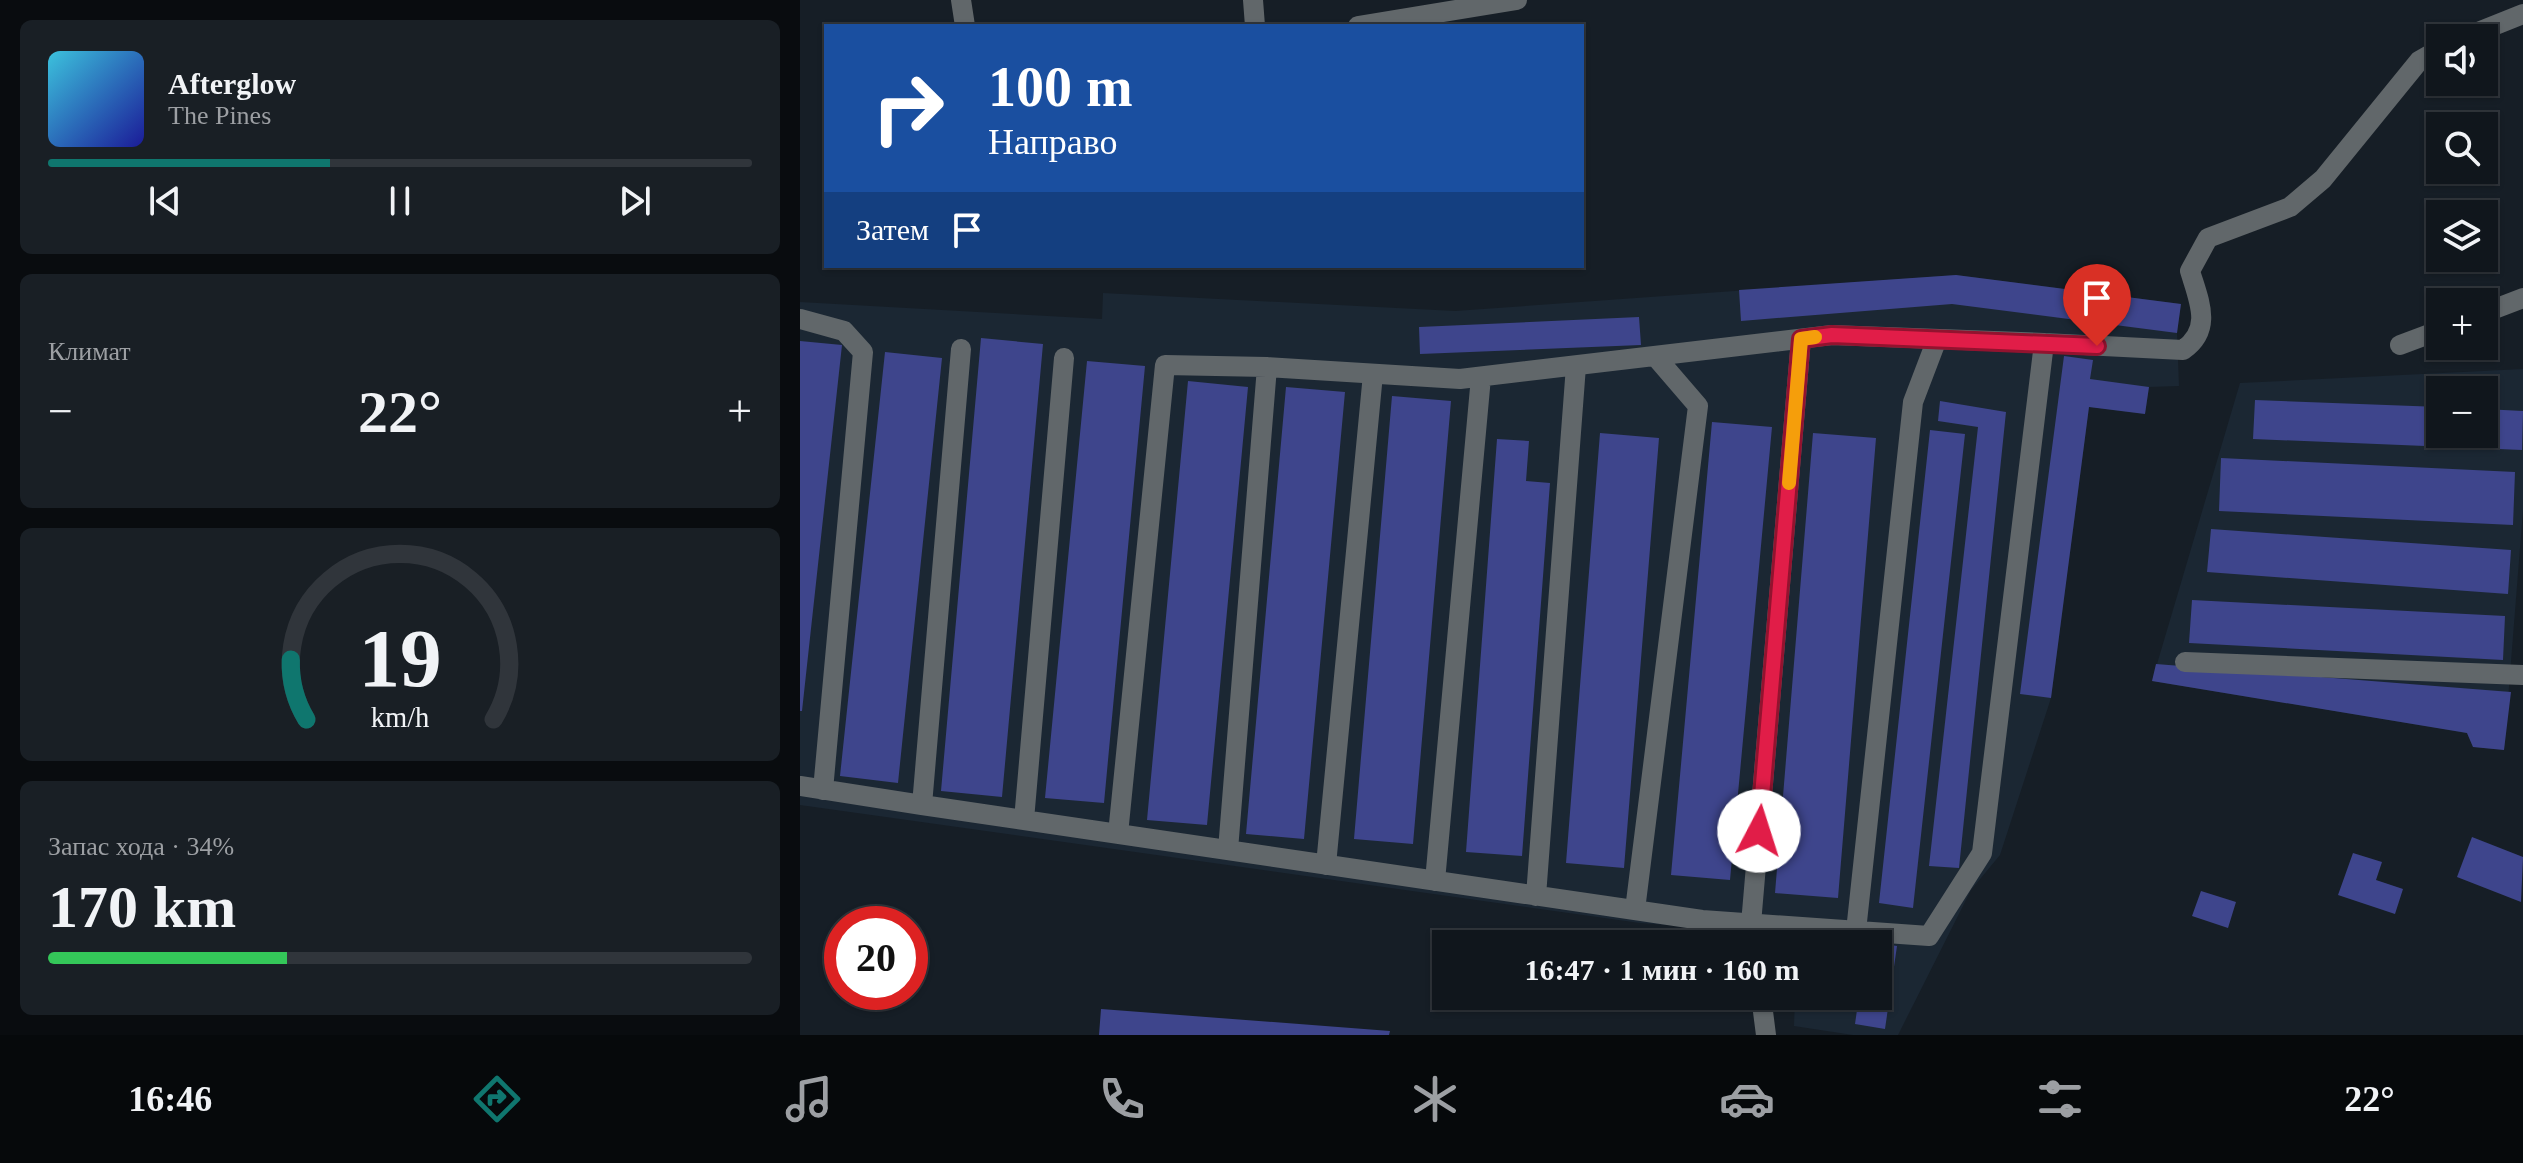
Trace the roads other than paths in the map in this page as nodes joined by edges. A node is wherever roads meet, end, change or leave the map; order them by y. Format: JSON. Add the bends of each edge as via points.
{"nodes":[{"id":1,"x":961,"y":0,"type":"edge"},
{"id":2,"x":1253,"y":0,"type":"edge"},
{"id":3,"x":1517,"y":0,"type":"edge"},
{"id":4,"x":2523,"y":14,"type":"edge"},
{"id":5,"x":965,"y":24,"type":"edge"},
{"id":6,"x":1255,"y":24,"type":"edge"},
{"id":7,"x":1370,"y":24,"type":"edge"},
{"id":8,"x":2498,"y":24,"type":"edge"},
{"id":9,"x":2426,"y":57,"type":"edge"},
{"id":10,"x":2523,"y":298,"type":"edge"},
{"id":11,"x":2498,"y":308,"type":"edge"},
{"id":12,"x":800,"y":319,"type":"edge"},
{"id":13,"x":2426,"y":335,"type":"edge"},
{"id":14,"x":1801,"y":339,"type":"junction"},
{"id":15,"x":1937,"y":339,"type":"junction"},
{"id":16,"x":2044,"y":343,"type":"junction"},
{"id":17,"x":2400,"y":345,"type":"dead end"},
{"id":18,"x":961,"y":349,"type":"dead end"},
{"id":19,"x":1655,"y":356,"type":"junction"},
{"id":20,"x":1064,"y":358,"type":"dead end"},
{"id":21,"x":1576,"y":366,"type":"junction"},
{"id":22,"x":1267,"y":367,"type":"junction"},
{"id":23,"x":1373,"y":374,"type":"junction"},
{"id":24,"x":1481,"y":377,"type":"junction"},
{"id":25,"x":2185,"y":662,"type":"dead end"},
{"id":26,"x":2523,"y":675,"type":"edge"},
{"id":27,"x":800,"y":786,"type":"edge"},
{"id":28,"x":823,"y":790,"type":"junction"},
{"id":29,"x":922,"y":805,"type":"junction"},
{"id":30,"x":1024,"y":820,"type":"junction"},
{"id":31,"x":1118,"y":834,"type":"junction"},
{"id":32,"x":1228,"y":850,"type":"junction"},
{"id":33,"x":1326,"y":865,"type":"junction"},
{"id":34,"x":1435,"y":881,"type":"junction"},
{"id":35,"x":1536,"y":896,"type":"junction"},
{"id":36,"x":1635,"y":910,"type":"junction"},
{"id":37,"x":1732,"y":930,"type":"edge"},
{"id":38,"x":1752,"y":930,"type":"edge"},
{"id":39,"x":1856,"y":930,"type":"edge"},
{"id":40,"x":1892,"y":933,"type":"edge"},
{"id":41,"x":1763,"y":1010,"type":"edge"},
{"id":42,"x":1766,"y":1035,"type":"edge"}],
"edges":[{"from":1,"to":5,"type":"lane"},
{"from":2,"to":6,"type":"lane"},
{"from":3,"to":7,"type":"lane"},
{"from":4,"to":8,"type":"lane"},
{"from":9,"to":16,"type":"lane","via":[[2323,179],[2290,207],[2208,238],[2190,271],[2204,318],[2197,340],[2183,350]]},
{"from":10,"to":11,"type":"lane"},
{"from":12,"to":28,"type":"lane","via":[[844,331],[863,352]]},
{"from":13,"to":17,"type":"lane"},
{"from":14,"to":15,"type":"lane"},
{"from":14,"to":19,"type":"lane"},
{"from":14,"to":38,"type":"lane"},
{"from":15,"to":16,"type":"lane"},
{"from":15,"to":39,"type":"lane","via":[[1913,402]]},
{"from":16,"to":40,"type":"lane","via":[[1982,853],[1929,936]]},
{"from":18,"to":29,"type":"lane"},
{"from":19,"to":21,"type":"lane"},
{"from":19,"to":36,"type":"lane","via":[[1698,406]]},
{"from":20,"to":30,"type":"lane"},
{"from":21,"to":24,"type":"lane"},
{"from":21,"to":35,"type":"lane"},
{"from":22,"to":23,"type":"lane"},
{"from":22,"to":31,"type":"lane","via":[[1165,365]]},
{"from":22,"to":32,"type":"lane"},
{"from":23,"to":24,"type":"lane"},
{"from":23,"to":33,"type":"lane"},
{"from":24,"to":34,"type":"lane"},
{"from":25,"to":26,"type":"lane"},
{"from":27,"to":28,"type":"lane"},
{"from":28,"to":29,"type":"lane"},
{"from":29,"to":30,"type":"lane"},
{"from":30,"to":31,"type":"lane"},
{"from":31,"to":32,"type":"lane"},
{"from":32,"to":33,"type":"lane"},
{"from":33,"to":34,"type":"lane"},
{"from":34,"to":35,"type":"lane"},
{"from":35,"to":36,"type":"lane"},
{"from":36,"to":37,"type":"lane"},
{"from":41,"to":42,"type":"lane"}]}
